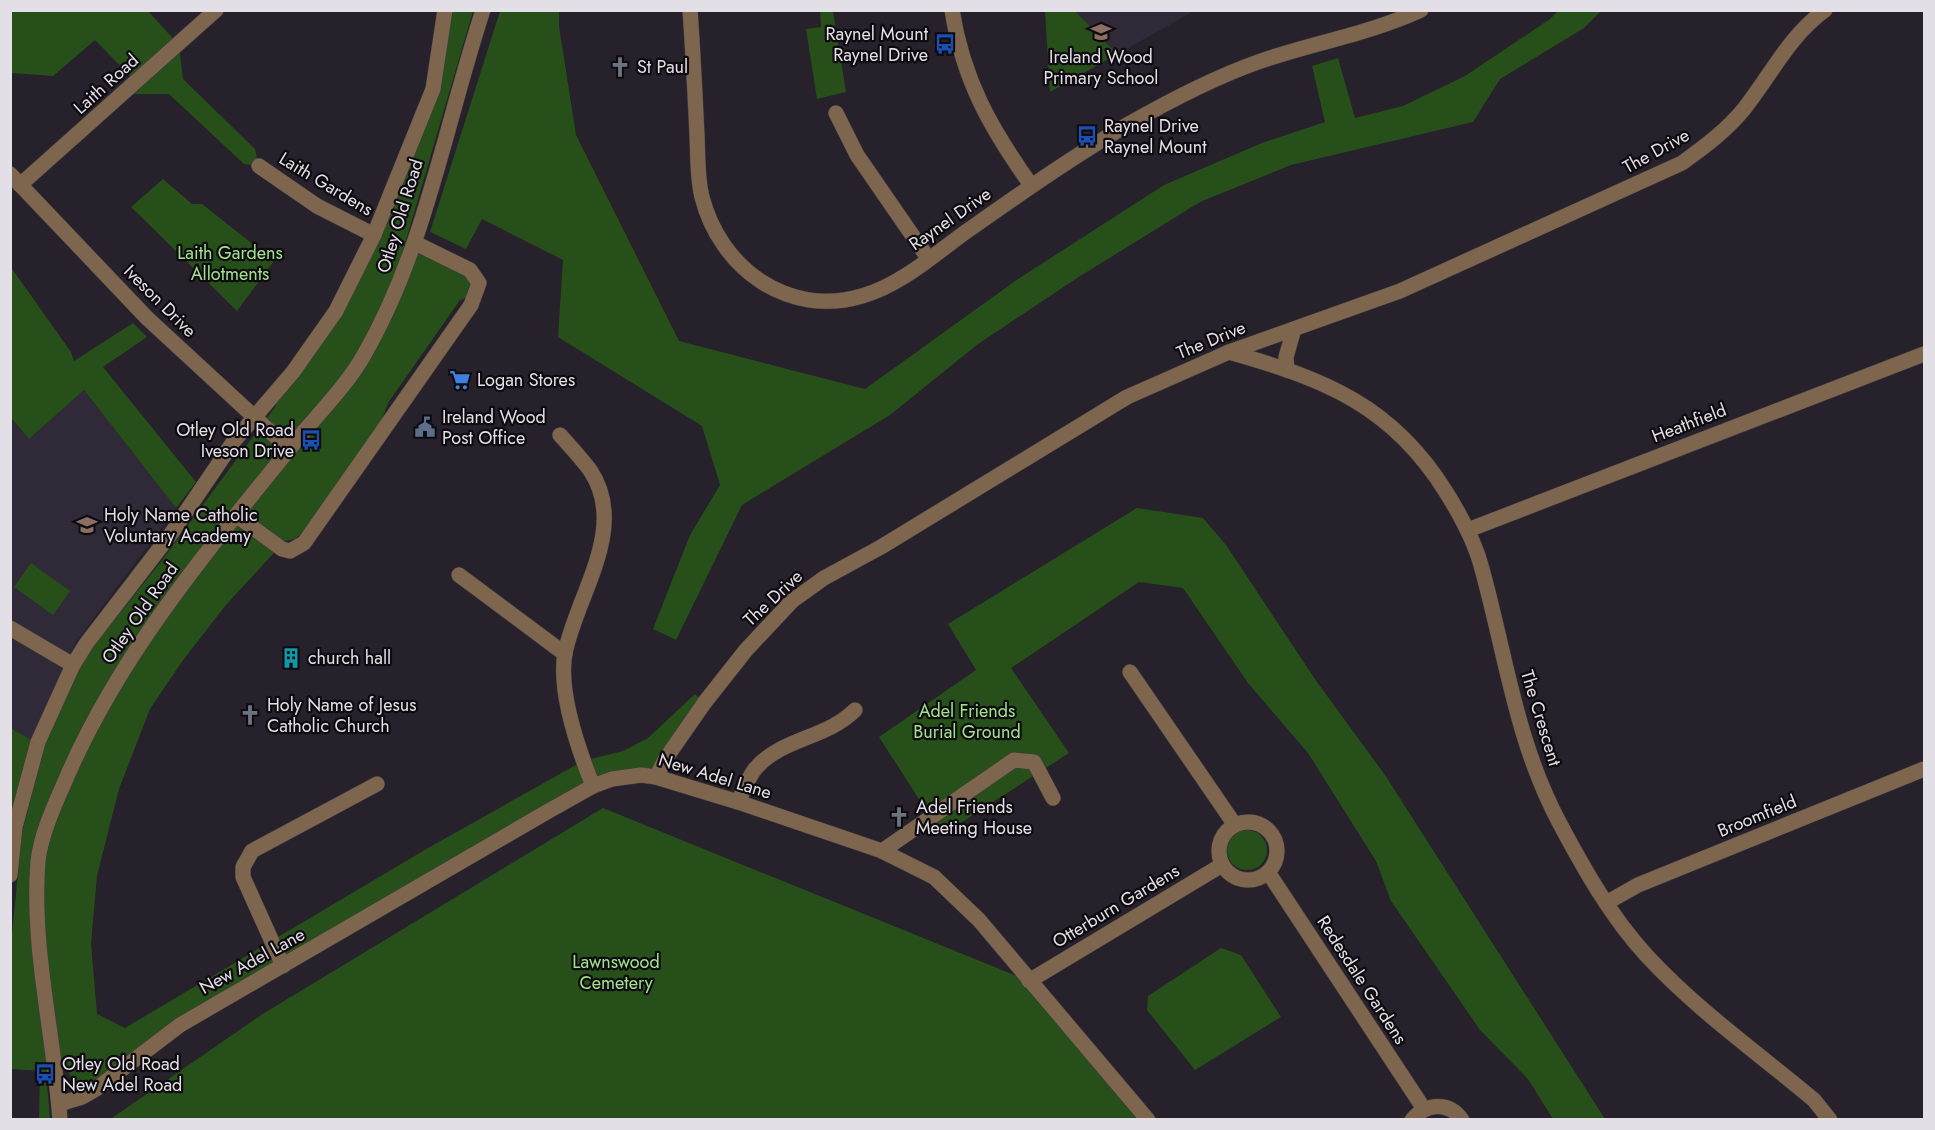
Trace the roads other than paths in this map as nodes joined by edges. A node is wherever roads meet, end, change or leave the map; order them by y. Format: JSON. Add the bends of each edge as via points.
{"nodes":[{"id":1,"x":216,"y":10,"type":"edge"},
{"id":2,"x":445,"y":10,"type":"edge"},
{"id":3,"x":483,"y":10,"type":"edge"},
{"id":4,"x":690,"y":10,"type":"edge"},
{"id":5,"x":952,"y":10,"type":"edge"},
{"id":6,"x":1421,"y":10,"type":"edge"},
{"id":7,"x":1825,"y":10,"type":"edge"},
{"id":8,"x":836,"y":112,"type":"dead end"},
{"id":9,"x":259,"y":166,"type":"dead end"},
{"id":10,"x":15,"y":180,"type":"edge"},
{"id":11,"x":1031,"y":185,"type":"junction"},
{"id":12,"x":374,"y":235,"type":"junction"},
{"id":13,"x":415,"y":243,"type":"junction"},
{"id":14,"x":928,"y":258,"type":"junction"},
{"id":15,"x":1294,"y":329,"type":"junction"},
{"id":16,"x":1229,"y":352,"type":"junction"},
{"id":17,"x":1924,"y":354,"type":"edge"},
{"id":18,"x":1287,"y":370,"type":"junction"},
{"id":19,"x":252,"y":417,"type":"junction"},
{"id":20,"x":560,"y":435,"type":"dead end"},
{"id":21,"x":289,"y":449,"type":"junction"},
{"id":22,"x":237,"y":516,"type":"junction"},
{"id":23,"x":1468,"y":530,"type":"junction"},
{"id":24,"x":459,"y":574,"type":"dead end"},
{"id":25,"x":10,"y":628,"type":"edge"},
{"id":26,"x":565,"y":654,"type":"junction"},
{"id":27,"x":73,"y":664,"type":"junction"},
{"id":28,"x":1130,"y":672,"type":"dead end"},
{"id":29,"x":855,"y":710,"type":"dead end"},
{"id":30,"x":1924,"y":769,"type":"edge"},
{"id":31,"x":656,"y":777,"type":"junction"},
{"id":32,"x":377,"y":784,"type":"dead end"},
{"id":33,"x":593,"y":786,"type":"junction"},
{"id":34,"x":1053,"y":798,"type":"dead end"},
{"id":35,"x":738,"y":802,"type":"junction"},
{"id":36,"x":1235,"y":825,"type":"junction"},
{"id":37,"x":13,"y":826,"type":"edge"},
{"id":38,"x":882,"y":851,"type":"junction"},
{"id":39,"x":1222,"y":865,"type":"junction"},
{"id":40,"x":1268,"y":872,"type":"junction"},
{"id":41,"x":10,"y":875,"type":"edge"},
{"id":42,"x":1606,"y":903,"type":"junction"},
{"id":43,"x":283,"y":966,"type":"junction"},
{"id":44,"x":1029,"y":981,"type":"junction"},
{"id":45,"x":59,"y":1112,"type":"edge"},
{"id":46,"x":1418,"y":1114,"type":"edge"},
{"id":47,"x":1148,"y":1119,"type":"edge"},
{"id":48,"x":1462,"y":1119,"type":"edge"},
{"id":49,"x":1830,"y":1119,"type":"edge"}],
"edges":[{"from":1,"to":10,"type":"street","name":"Laith Road"},
{"from":2,"to":12,"type":"street","name":"Otley Old Road","via":[[433,88]]},
{"from":3,"to":13,"type":"street","name":"Otley Old Road"},
{"from":4,"to":14,"type":"street","name":"Raynel Drive","via":[[701,193],[718,239],[736,262],[764,286],[789,296],[839,302],[883,288]]},
{"from":5,"to":11,"type":"street","via":[[965,69],[981,107]]},
{"from":6,"to":11,"type":"street","name":"Raynel Drive","via":[[1257,63],[1206,84],[1127,125]]},
{"from":7,"to":15,"type":"street","name":"The Drive","via":[[1806,24],[1742,111],[1717,138],[1682,164],[1400,291]]},
{"from":8,"to":14,"type":"street","via":[[856,155]]},
{"from":9,"to":12,"type":"street","name":"Laith Gardens","via":[[317,206]]},
{"from":10,"to":19,"type":"street","name":"Iveson Drive","via":[[147,318]]},
{"from":11,"to":14,"type":"street","name":"Raynel Drive"},
{"from":12,"to":19,"type":"street","name":"Otley Old Road","via":[[336,311],[293,372]]},
{"from":13,"to":21,"type":"street","name":"Otley Old Road","via":[[394,300],[362,359]]},
{"from":13,"to":22,"type":"street","via":[[470,270],[479,283],[471,305],[304,543],[290,551],[282,549]]},
{"from":15,"to":16,"type":"street","name":"The Drive"},
{"from":15,"to":18,"type":"street","via":[[1286,357]]},
{"from":16,"to":18,"type":"street","name":"The Crescent"},
{"from":16,"to":31,"type":"street","name":"The Drive","via":[[1127,397],[882,547],[824,578],[792,601],[705,702]]},
{"from":17,"to":23,"type":"street","name":"Heathfield"},
{"from":18,"to":23,"type":"street","name":"The Crescent","via":[[1346,394],[1383,418],[1427,461]]},
{"from":19,"to":21,"type":"street","name":"Iveson Drive"},
{"from":19,"to":27,"type":"street","name":"Otley Old Road"},
{"from":20,"to":26,"type":"street","via":[[590,470],[605,511],[602,542]]},
{"from":21,"to":22,"type":"street","name":"Otley Old Road"},
{"from":22,"to":45,"type":"street","name":"Otley Old Road","via":[[151,625],[115,682],[80,746],[38,857],[37,919]]},
{"from":23,"to":42,"type":"street","name":"The Crescent","via":[[1482,567],[1517,720],[1558,820]]},
{"from":24,"to":26,"type":"street"},
{"from":25,"to":27,"type":"street"},
{"from":26,"to":33,"type":"street","via":[[567,699]]},
{"from":27,"to":37,"type":"street","name":"Otley Old Road","via":[[38,742]]},
{"from":28,"to":36,"type":"street"},
{"from":29,"to":35,"type":"street","via":[[835,727],[766,758],[754,771]]},
{"from":30,"to":42,"type":"street","name":"Broomfield","via":[[1638,885]]},
{"from":31,"to":33,"type":"street","name":"New Adel Lane","via":[[627,776]]},
{"from":31,"to":35,"type":"street","name":"New Adel Lane"},
{"from":32,"to":43,"type":"street","via":[[252,851],[246,859],[243,877]]},
{"from":33,"to":43,"type":"street","name":"New Adel Lane"},
{"from":34,"to":38,"type":"street","via":[[1034,762],[1014,760]]},
{"from":35,"to":38,"type":"street","name":"New Adel Lane"},
{"from":36,"to":39,"type":"street","via":[[1221,841]]},
{"from":36,"to":40,"type":"street","via":[[1257,824],[1274,838],[1276,857]]},
{"from":37,"to":41,"type":"street","name":"Otley Old Road"},
{"from":38,"to":44,"type":"street","name":"New Adel Lane","via":[[934,877],[979,920]]},
{"from":39,"to":40,"type":"street","via":[[1238,878],[1251,880]]},
{"from":39,"to":44,"type":"street","name":"Otterburn Gardens"},
{"from":40,"to":46,"type":"street","name":"Redesdale Gardens"},
{"from":42,"to":49,"type":"street","name":"The Crescent","via":[[1646,955],[1694,1002],[1814,1100]]},
{"from":43,"to":45,"type":"street","name":"New Adel Lane","via":[[180,1025]]},
{"from":44,"to":47,"type":"street","name":"New Adel Lane"},
{"from":46,"to":48,"type":"street","name":"Redesdale Gardens","via":[[1445,1107]]}]}
